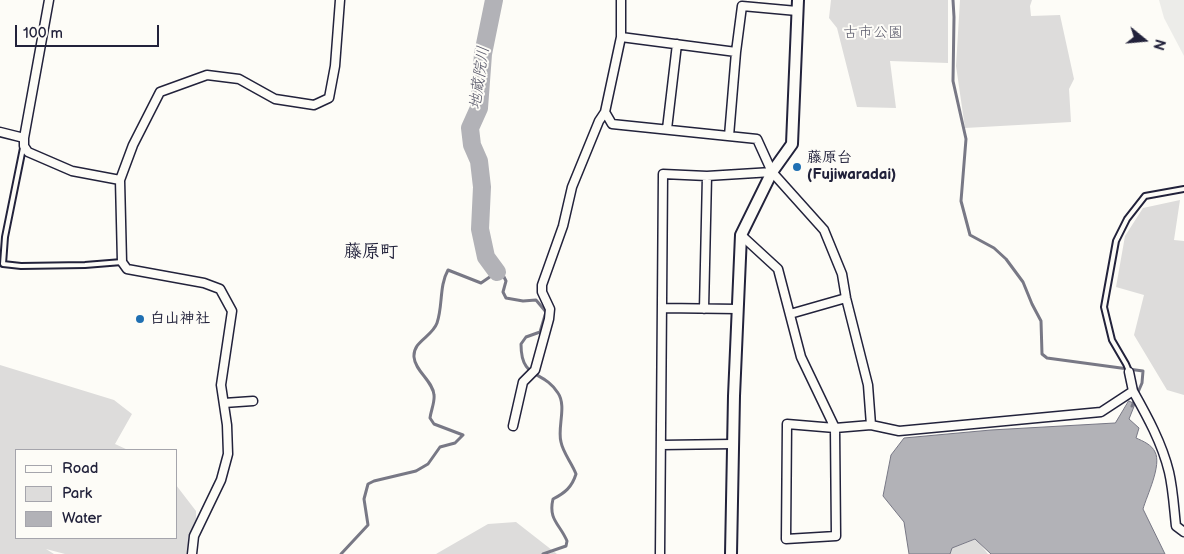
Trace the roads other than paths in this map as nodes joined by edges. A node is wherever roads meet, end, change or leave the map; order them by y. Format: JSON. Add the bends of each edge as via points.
{"nodes":[{"id":1,"x":49,"y":0,"type":"edge"},
{"id":2,"x":340,"y":0,"type":"edge"},
{"id":3,"x":622,"y":0,"type":"edge"},
{"id":4,"x":798,"y":0,"type":"edge"},
{"id":5,"x":796,"y":11,"type":"junction"},
{"id":6,"x":621,"y":37,"type":"junction"},
{"id":7,"x":677,"y":44,"type":"junction"},
{"id":8,"x":736,"y":52,"type":"junction"},
{"id":9,"x":605,"y":112,"type":"junction"},
{"id":10,"x":667,"y":129,"type":"junction"},
{"id":11,"x":0,"y":132,"type":"edge"},
{"id":12,"x":729,"y":136,"type":"junction"},
{"id":13,"x":24,"y":142,"type":"junction"},
{"id":14,"x":772,"y":172,"type":"junction"},
{"id":15,"x":707,"y":176,"type":"junction"},
{"id":16,"x":120,"y":180,"type":"junction"},
{"id":17,"x":1184,"y":189,"type":"edge"},
{"id":18,"x":741,"y":235,"type":"junction"},
{"id":19,"x":122,"y":262,"type":"junction"},
{"id":20,"x":846,"y":298,"type":"junction"},
{"id":21,"x":662,"y":308,"type":"junction"},
{"id":22,"x":704,"y":309,"type":"junction"},
{"id":23,"x":738,"y":309,"type":"junction"},
{"id":24,"x":790,"y":314,"type":"junction"},
{"id":25,"x":1129,"y":372,"type":"joint"},
{"id":26,"x":1133,"y":390,"type":"junction"},
{"id":27,"x":254,"y":401,"type":"dead end"},
{"id":28,"x":224,"y":403,"type":"junction"},
{"id":29,"x":871,"y":425,"type":"junction"},
{"id":30,"x":513,"y":426,"type":"dead end"},
{"id":31,"x":835,"y":428,"type":"junction"},
{"id":32,"x":733,"y":444,"type":"junction"},
{"id":33,"x":661,"y":445,"type":"junction"},
{"id":34,"x":1184,"y":532,"type":"edge"},
{"id":35,"x":192,"y":554,"type":"edge"},
{"id":36,"x":660,"y":554,"type":"edge"},
{"id":37,"x":731,"y":554,"type":"edge"}],
"edges":[{"from":1,"to":13,"type":"street"},
{"from":2,"to":16,"type":"street","via":[[329,98],[314,104],[275,99],[239,78],[208,75],[160,92],[133,145]]},
{"from":3,"to":6,"type":"street"},
{"from":4,"to":5,"type":"street"},
{"from":5,"to":8,"type":"street","via":[[742,6]]},
{"from":5,"to":14,"type":"street","via":[[792,144]]},
{"from":6,"to":7,"type":"street"},
{"from":6,"to":9,"type":"street"},
{"from":7,"to":8,"type":"street"},
{"from":7,"to":10,"type":"street"},
{"from":8,"to":12,"type":"street"},
{"from":9,"to":10,"type":"street","via":[[612,124]]},
{"from":9,"to":30,"type":"street","via":[[572,187],[542,285],[550,310],[549,319],[535,370],[523,382]]},
{"from":10,"to":12,"type":"street"},
{"from":11,"to":13,"type":"street"},
{"from":12,"to":14,"type":"street","via":[[757,139]]},
{"from":13,"to":16,"type":"street","via":[[28,152],[72,171]]},
{"from":13,"to":19,"type":"lane","via":[[5,237],[3,264],[85,266]]},
{"from":14,"to":15,"type":"street"},
{"from":14,"to":18,"type":"street"},
{"from":14,"to":20,"type":"street","via":[[824,230],[842,274]]},
{"from":15,"to":21,"type":"street","via":[[663,174]]},
{"from":15,"to":22,"type":"street"},
{"from":16,"to":19,"type":"street"},
{"from":17,"to":25,"type":"lane","via":[[1145,196],[1127,219],[1116,242],[1104,306],[1112,340]]},
{"from":18,"to":23,"type":"street"},
{"from":18,"to":24,"type":"street","via":[[778,269]]},
{"from":19,"to":28,"type":"street","via":[[127,268],[220,289],[232,310],[221,385]]},
{"from":20,"to":24,"type":"street"},
{"from":20,"to":29,"type":"street","via":[[868,385]]},
{"from":21,"to":22,"type":"street"},
{"from":21,"to":33,"type":"street"},
{"from":22,"to":23,"type":"street"},
{"from":23,"to":32,"type":"street"},
{"from":24,"to":31,"type":"street","via":[[801,356]]},
{"from":25,"to":26,"type":"street"},
{"from":26,"to":29,"type":"street","via":[[1101,412],[899,431]]},
{"from":26,"to":34,"type":"street","via":[[1143,406],[1169,471],[1176,526]]},
{"from":27,"to":28,"type":"street"},
{"from":28,"to":35,"type":"street","via":[[228,454],[220,480],[194,536]]},
{"from":29,"to":31,"type":"street"},
{"from":31,"to":31,"type":"street","via":[[786,424],[786,539],[836,536]]},
{"from":32,"to":33,"type":"street"},
{"from":32,"to":37,"type":"street"},
{"from":33,"to":36,"type":"street"}]}
